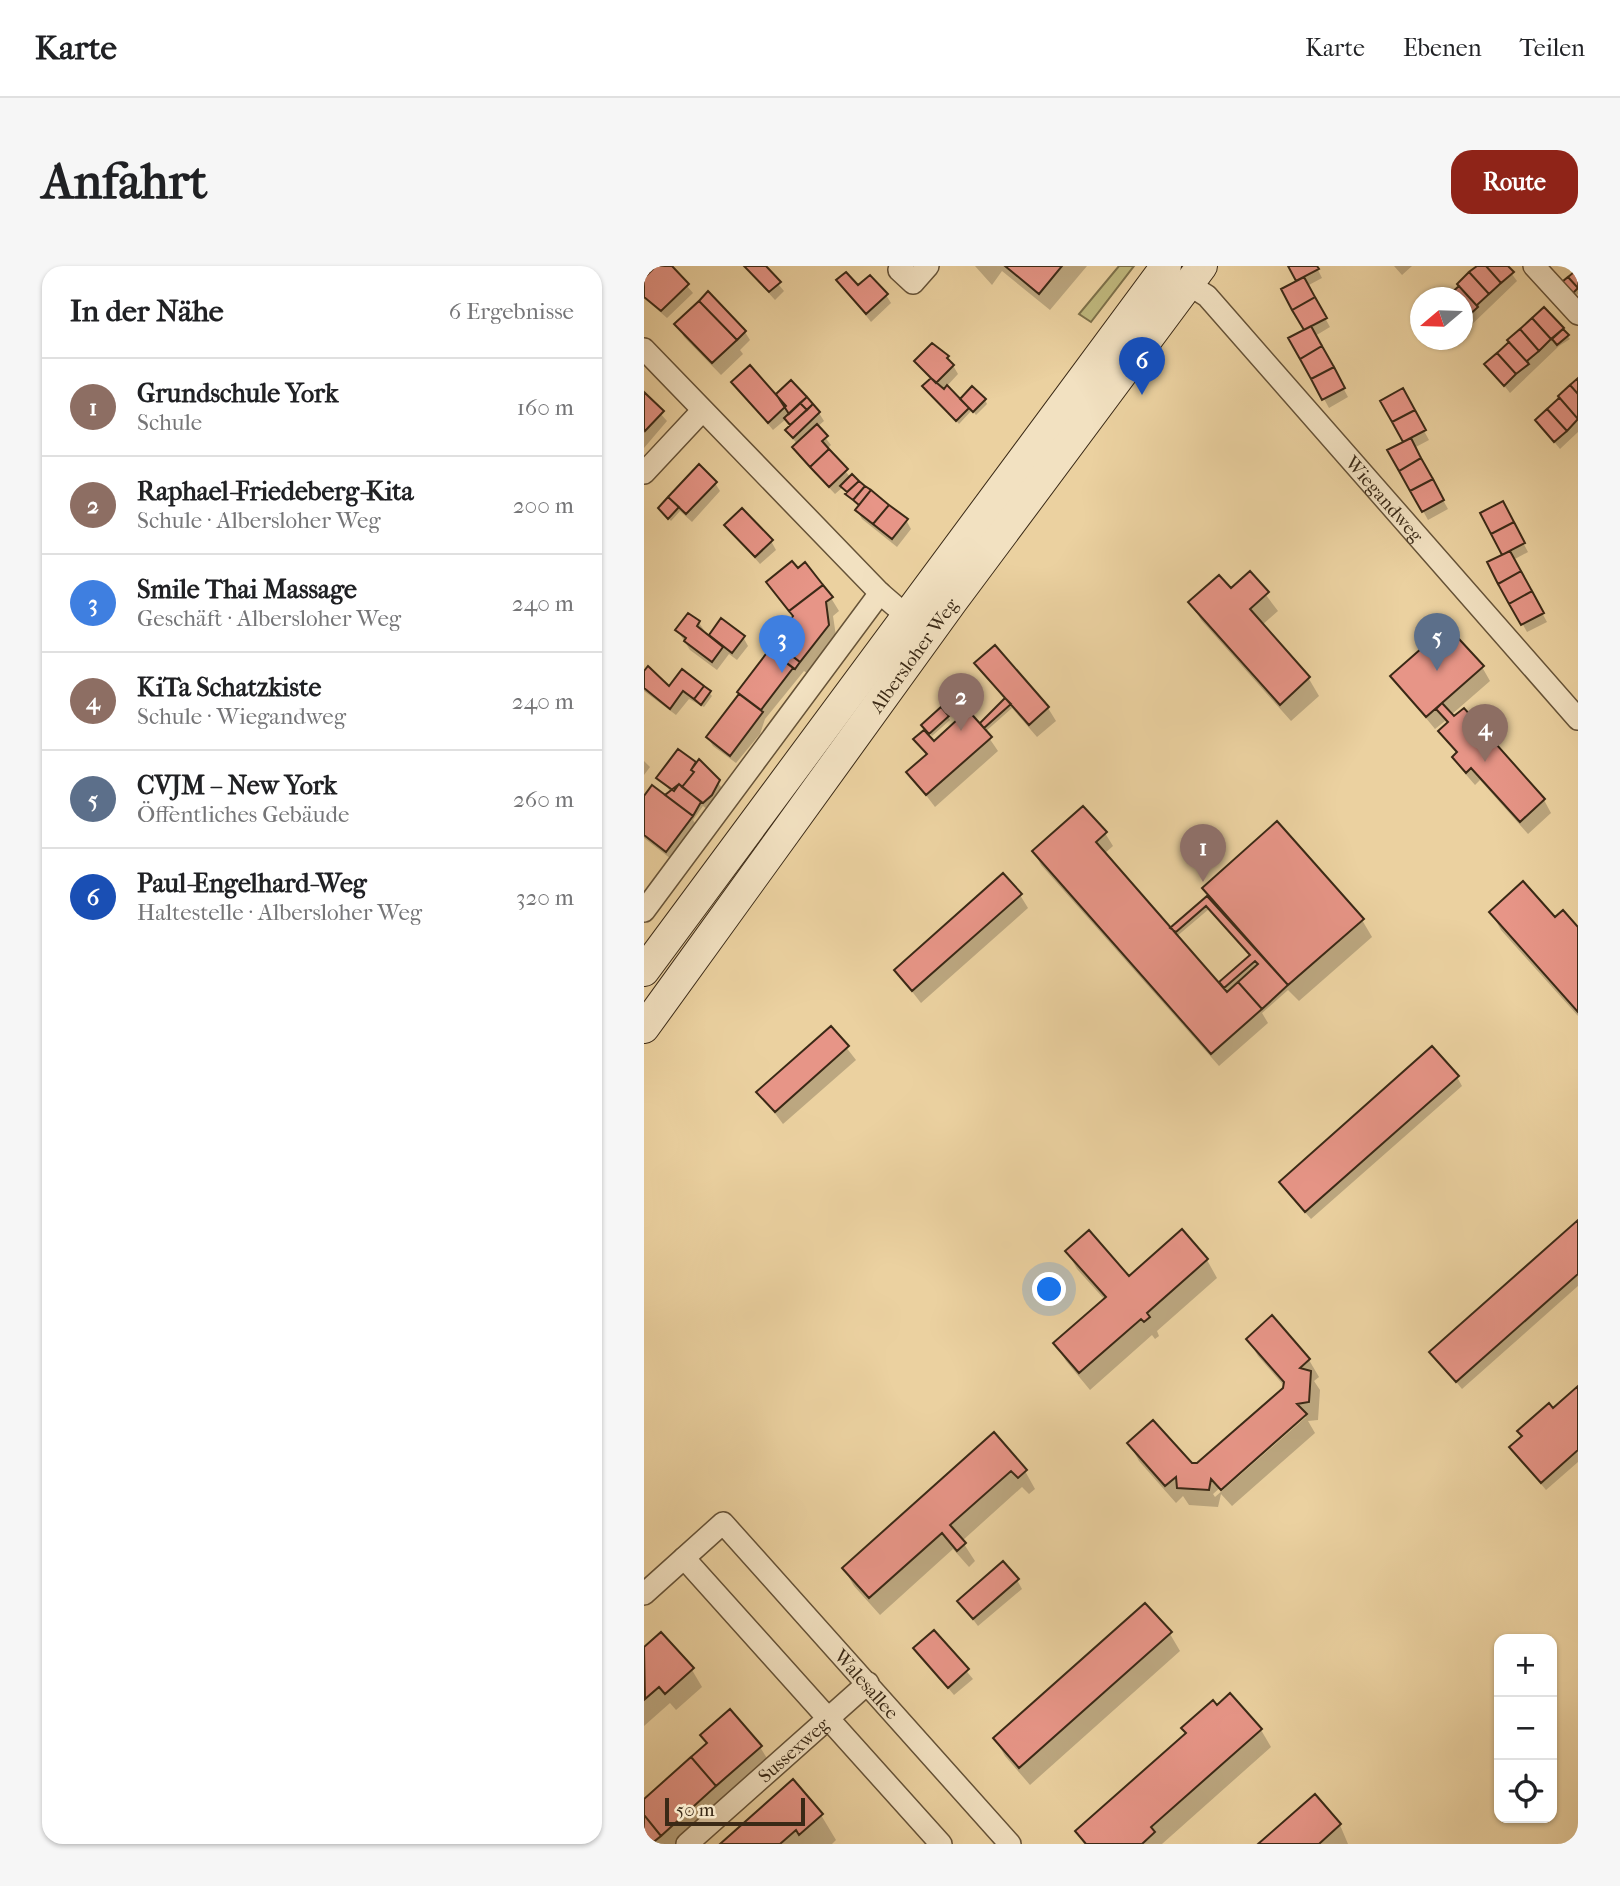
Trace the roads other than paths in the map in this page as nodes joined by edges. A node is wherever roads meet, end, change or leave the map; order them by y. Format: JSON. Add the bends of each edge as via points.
{"nodes":[{"id":1,"x":902,"y":266,"type":"edge"},
{"id":2,"x":928,"y":266,"type":"edge"},
{"id":3,"x":1534,"y":266,"type":"edge"},
{"id":4,"x":1180,"y":271,"type":"edge"},
{"id":5,"x":1578,"y":314,"type":"edge"},
{"id":6,"x":644,"y":349,"type":"edge"},
{"id":7,"x":701,"y":412,"type":"junction"},
{"id":8,"x":644,"y":473,"type":"edge"},
{"id":9,"x":880,"y":593,"type":"junction"},
{"id":10,"x":905,"y":614,"type":"junction"},
{"id":11,"x":929,"y":634,"type":"junction"},
{"id":12,"x":1578,"y":719,"type":"edge"},
{"id":13,"x":644,"y":911,"type":"edge"},
{"id":14,"x":644,"y":971,"type":"edge"},
{"id":15,"x":644,"y":1028,"type":"edge"},
{"id":16,"x":684,"y":1558,"type":"junction"},
{"id":17,"x":644,"y":1594,"type":"edge"},
{"id":18,"x":868,"y":1683,"type":"junction"},
{"id":19,"x":830,"y":1718,"type":"junction"},
{"id":20,"x":687,"y":1844,"type":"edge"},
{"id":21,"x":941,"y":1844,"type":"edge"},
{"id":22,"x":1010,"y":1844,"type":"edge"}],
"edges":[{"from":1,"to":2,"type":"street","via":[[899,270],[913,283]]},
{"from":3,"to":5,"type":"street"},
{"from":4,"to":10,"type":"main road","name":"Albersloher Weg"},
{"from":4,"to":11,"type":"main road","name":"Albersloher Weg"},
{"from":4,"to":12,"type":"street","name":"Wiegandweg"},
{"from":6,"to":7,"type":"street"},
{"from":7,"to":8,"type":"street"},
{"from":7,"to":9,"type":"street"},
{"from":9,"to":10,"type":"street"},
{"from":9,"to":13,"type":"street"},
{"from":10,"to":11,"type":"street"},
{"from":10,"to":14,"type":"main road","name":"Albersloher Weg"},
{"from":11,"to":15,"type":"main road","name":"Albersloher Weg"},
{"from":16,"to":17,"type":"street"},
{"from":16,"to":18,"type":"street","name":"Walesallee","via":[[723,1523]]},
{"from":16,"to":19,"type":"street"},
{"from":18,"to":19,"type":"street","name":"Sussexweg"},
{"from":18,"to":22,"type":"street","name":"Walesallee"},
{"from":19,"to":20,"type":"street","name":"Sussexweg"},
{"from":19,"to":21,"type":"street"}]}
